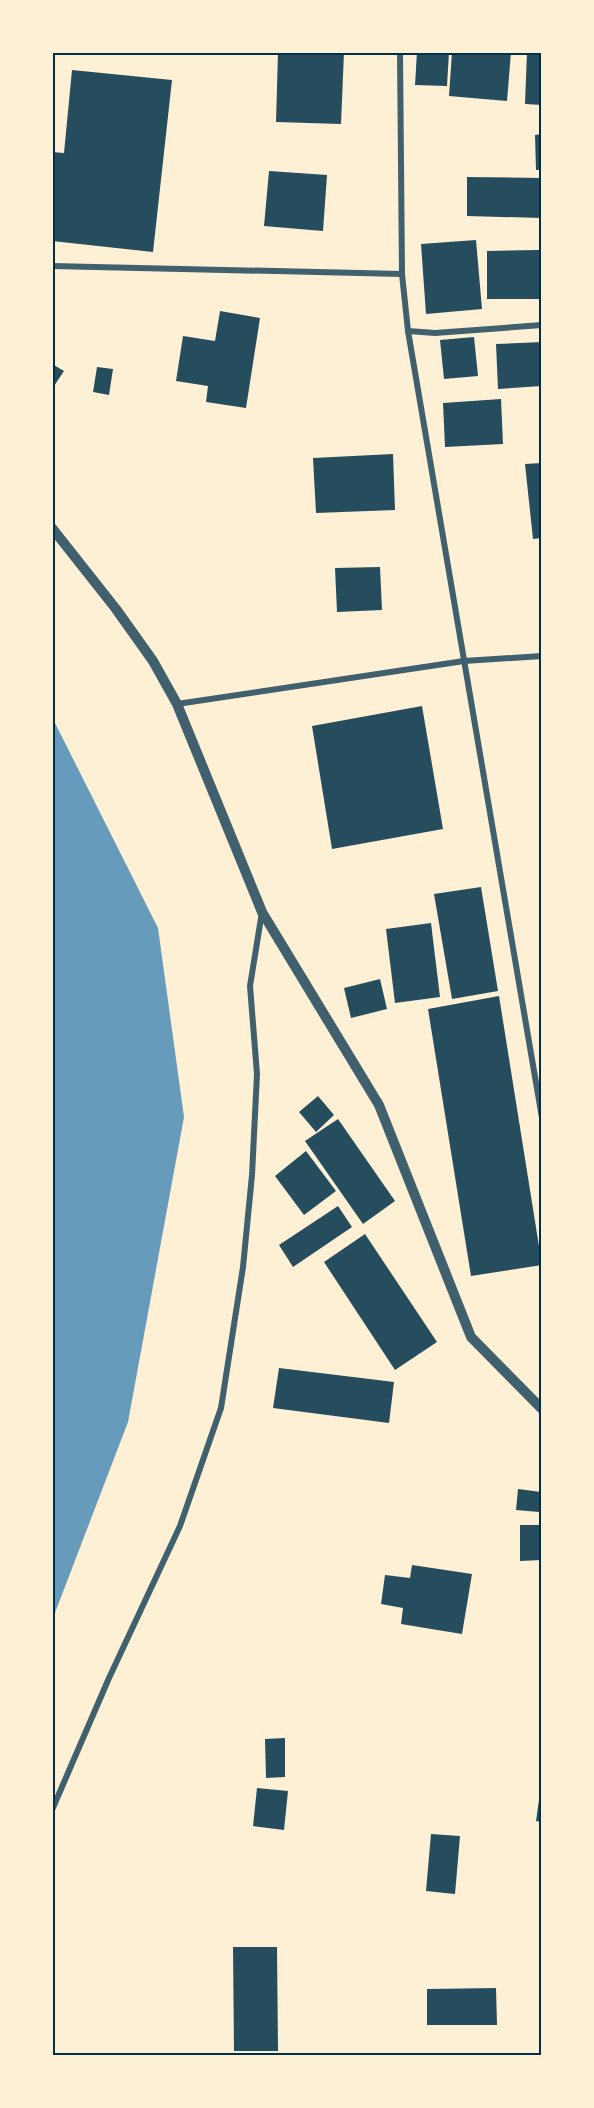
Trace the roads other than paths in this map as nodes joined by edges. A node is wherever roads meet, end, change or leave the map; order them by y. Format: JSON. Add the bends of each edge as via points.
{"nodes":[{"id":1,"x":400,"y":52,"type":"edge"},
{"id":2,"x":53,"y":268,"type":"edge"},
{"id":3,"x":402,"y":274,"type":"junction"},
{"id":4,"x":542,"y":325,"type":"edge"},
{"id":5,"x":408,"y":331,"type":"junction"},
{"id":6,"x":52,"y":528,"type":"edge"},
{"id":7,"x":542,"y":656,"type":"edge"},
{"id":8,"x":464,"y":661,"type":"junction"},
{"id":9,"x":177,"y":704,"type":"junction"},
{"id":10,"x":262,"y":912,"type":"junction"},
{"id":11,"x":542,"y":1118,"type":"edge"},
{"id":12,"x":542,"y":1409,"type":"edge"},
{"id":13,"x":52,"y":1810,"type":"edge"}],
"edges":[{"from":1,"to":3,"type":"street"},
{"from":2,"to":3,"type":"street"},
{"from":3,"to":5,"type":"street"},
{"from":4,"to":5,"type":"street","via":[[435,333]]},
{"from":5,"to":8,"type":"street"},
{"from":6,"to":9,"type":"street","via":[[117,609]]},
{"from":7,"to":8,"type":"street"},
{"from":8,"to":9,"type":"street"},
{"from":8,"to":11,"type":"street"},
{"from":9,"to":10,"type":"street"},
{"from":10,"to":12,"type":"street","via":[[379,1105],[471,1336]]},
{"from":10,"to":13,"type":"street","via":[[250,986],[257,1074],[252,1175],[243,1267],[221,1408],[180,1526]]}]}
